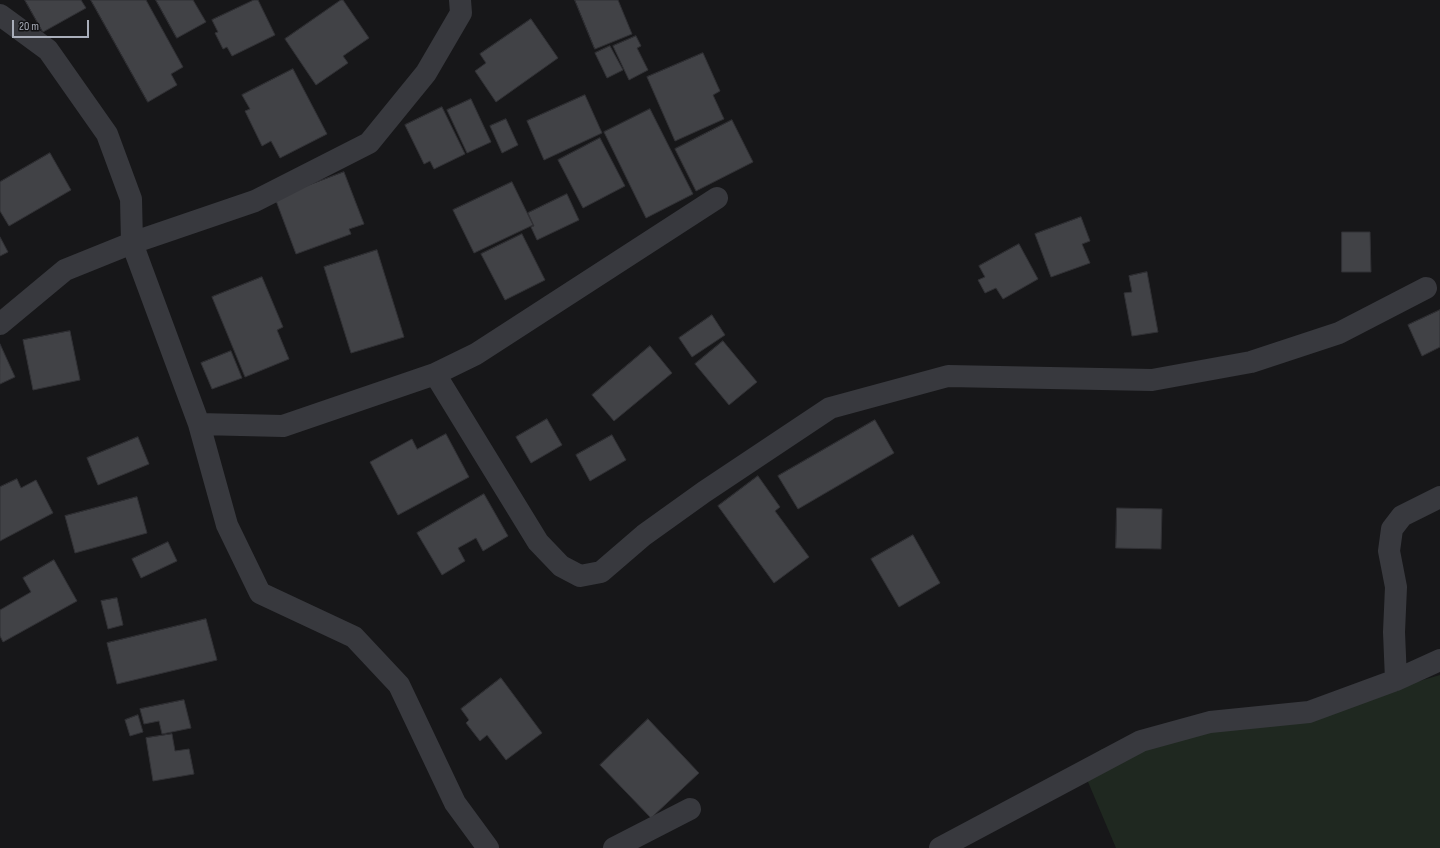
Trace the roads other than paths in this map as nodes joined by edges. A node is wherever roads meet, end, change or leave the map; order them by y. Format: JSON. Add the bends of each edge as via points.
{"nodes":[{"id":1,"x":460,"y":0,"type":"edge"},
{"id":2,"x":0,"y":15,"type":"edge"},
{"id":3,"x":717,"y":198,"type":"dead end"},
{"id":4,"x":132,"y":243,"type":"junction"},
{"id":5,"x":1426,"y":288,"type":"dead end"},
{"id":6,"x":0,"y":324,"type":"edge"},
{"id":7,"x":435,"y":374,"type":"junction"},
{"id":8,"x":199,"y":424,"type":"junction"},
{"id":9,"x":1440,"y":497,"type":"edge"},
{"id":10,"x":1440,"y":660,"type":"edge"},
{"id":11,"x":1396,"y":680,"type":"junction"},
{"id":12,"x":690,"y":809,"type":"dead end"},
{"id":13,"x":488,"y":848,"type":"edge"},
{"id":14,"x":614,"y":848,"type":"edge"},
{"id":15,"x":940,"y":848,"type":"edge"}],
"edges":[{"from":1,"to":4,"type":"street","via":[[461,13],[426,73],[369,143],[255,201]]},
{"from":2,"to":4,"type":"street","via":[[48,50],[107,134],[131,199]]},
{"from":3,"to":7,"type":"street","via":[[476,354]]},
{"from":4,"to":6,"type":"street","via":[[65,270]]},
{"from":4,"to":8,"type":"street"},
{"from":5,"to":7,"type":"street","via":[[1339,333],[1251,362],[1152,380],[948,376],[830,408],[704,492],[644,535],[601,572],[580,576],[561,566],[538,542]]},
{"from":7,"to":8,"type":"street","via":[[283,426]]},
{"from":8,"to":13,"type":"street","via":[[227,525],[260,593],[354,638],[398,685],[455,803]]},
{"from":9,"to":11,"type":"street","via":[[1402,516],[1392,529],[1389,551],[1396,587]]},
{"from":10,"to":11,"type":"street"},
{"from":11,"to":15,"type":"street","via":[[1309,712],[1210,722],[1141,741]]},
{"from":12,"to":14,"type":"street"}]}
